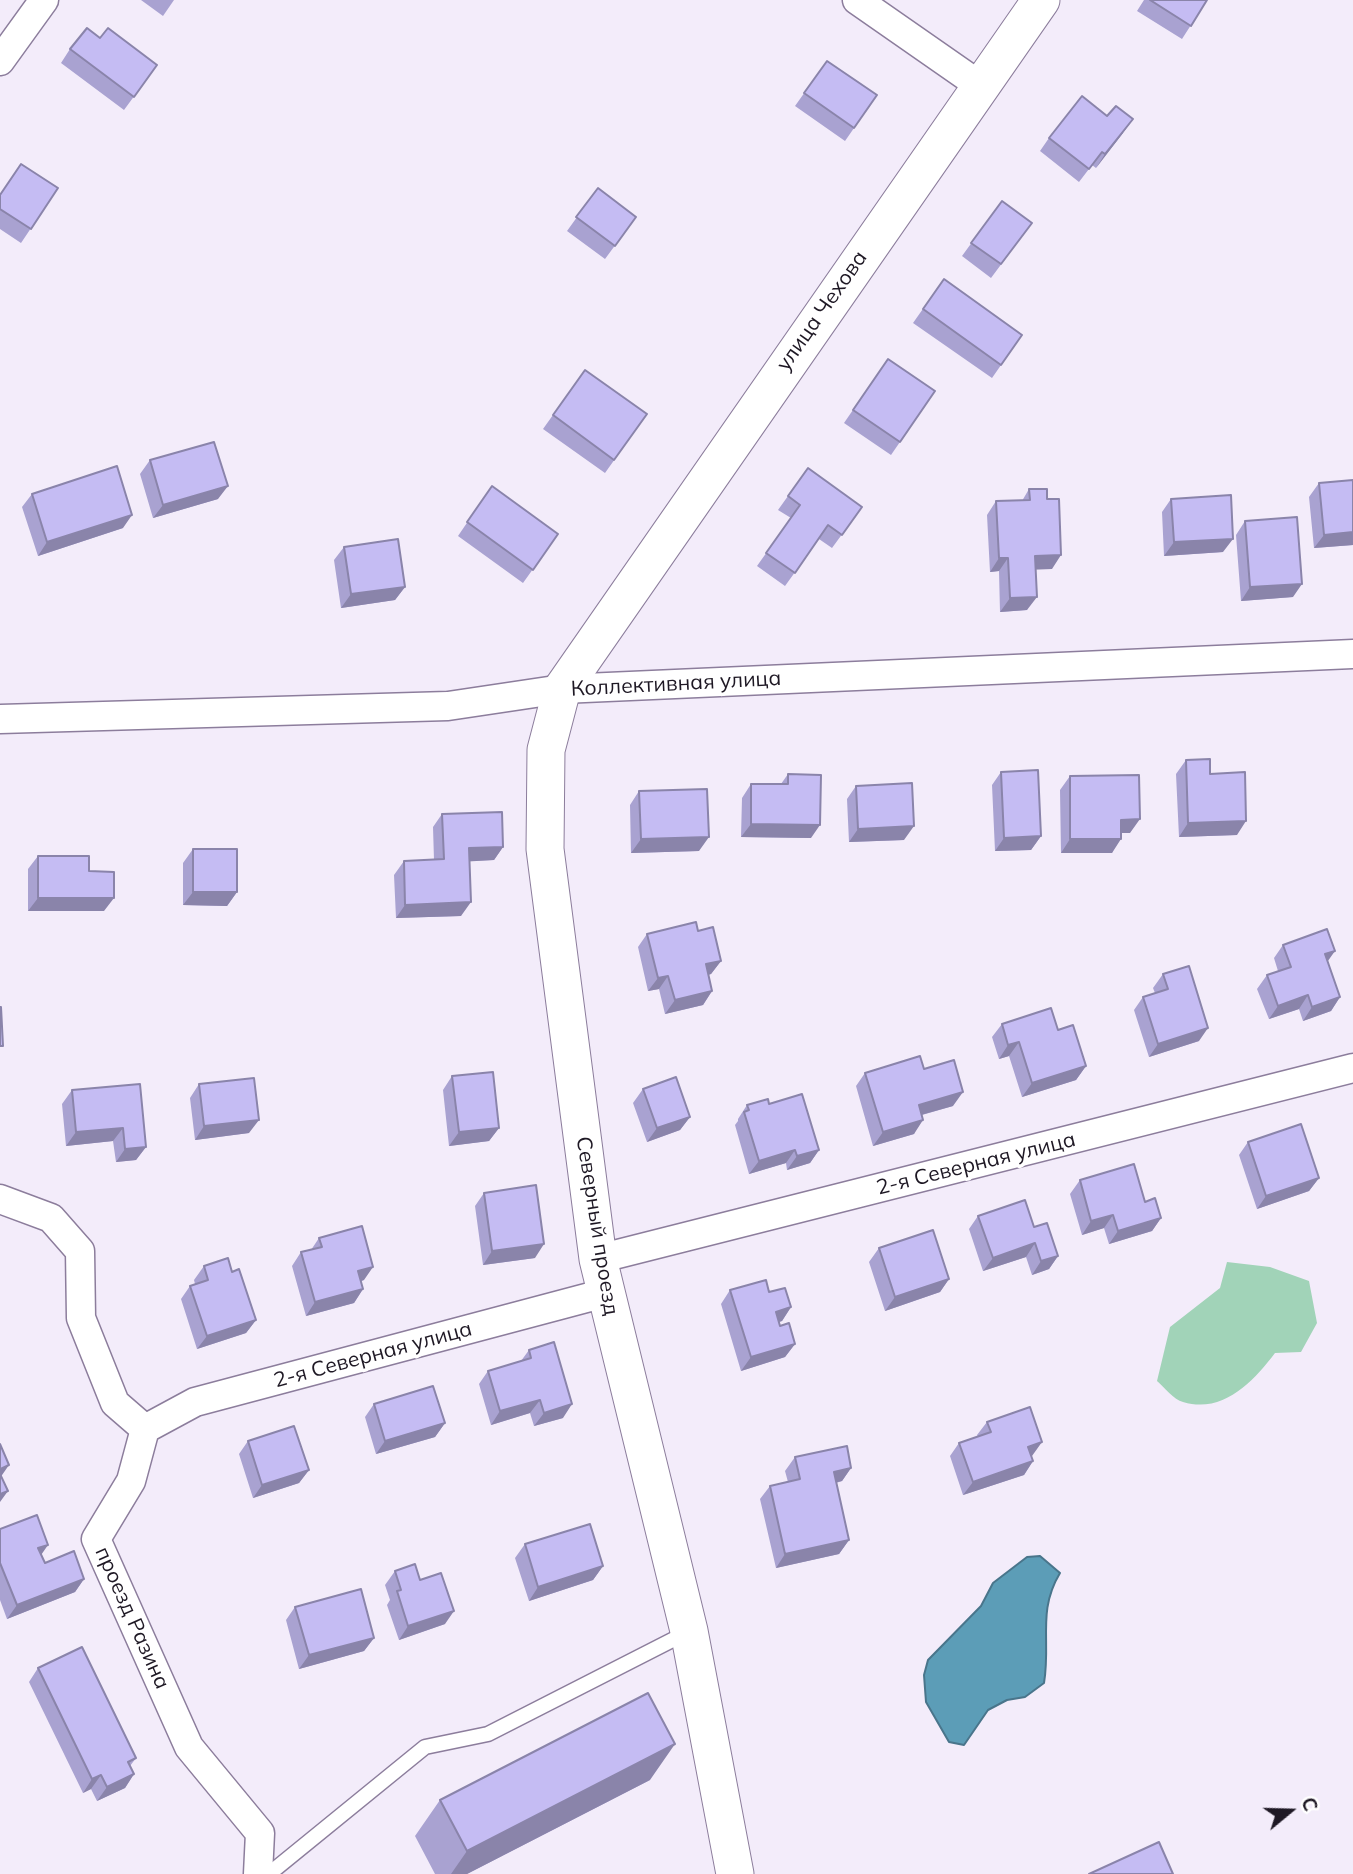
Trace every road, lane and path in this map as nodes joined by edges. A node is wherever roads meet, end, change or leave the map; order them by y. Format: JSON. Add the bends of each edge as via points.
{"nodes":[{"id":1,"x":44,"y":0,"type":"edge"},
{"id":2,"x":857,"y":0,"type":"edge"},
{"id":3,"x":1041,"y":0,"type":"edge"},
{"id":4,"x":0,"y":61,"type":"edge"},
{"id":5,"x":979,"y":85,"type":"junction"},
{"id":6,"x":606,"y":623,"type":"joint"},
{"id":7,"x":1353,"y":654,"type":"edge"},
{"id":8,"x":562,"y":689,"type":"junction"},
{"id":9,"x":0,"y":719,"type":"edge"},
{"id":10,"x":1353,"y":1068,"type":"edge"},
{"id":11,"x":0,"y":1199,"type":"edge"},
{"id":12,"x":602,"y":1276,"type":"junction"},
{"id":13,"x":145,"y":1429,"type":"junction"},
{"id":14,"x":689,"y":1631,"type":"junction"},
{"id":15,"x":258,"y":1874,"type":"edge"},
{"id":16,"x":269,"y":1874,"type":"edge"},
{"id":17,"x":735,"y":1874,"type":"edge"}],
"edges":[{"from":1,"to":4,"type":"street"},
{"from":2,"to":5,"type":"street"},
{"from":3,"to":5,"type":"street","name":"улица Чехова"},
{"from":5,"to":6,"type":"street","name":"улица Чехова"},
{"from":6,"to":8,"type":"street","name":"Северный проезд"},
{"from":7,"to":8,"type":"street","name":"Коллективная улица"},
{"from":8,"to":9,"type":"street","name":"Коллективная улица","via":[[448,706]]},
{"from":8,"to":12,"type":"street","name":"Северный проезд","via":[[546,750],[545,849]]},
{"from":10,"to":12,"type":"street","name":"2-я Северная улица"},
{"from":11,"to":13,"type":"street","via":[[51,1218],[80,1251],[81,1318],[115,1404]]},
{"from":12,"to":13,"type":"street","name":"2-я Северная улица","via":[[195,1402]]},
{"from":12,"to":14,"type":"street","name":"Северный проезд"},
{"from":13,"to":15,"type":"street","name":"проезд Разина","via":[[131,1481],[96,1539],[189,1747],[260,1833]]},
{"from":14,"to":16,"type":"lane","via":[[488,1734],[425,1747]]},
{"from":14,"to":17,"type":"street","name":"Северный проезд"}]}
